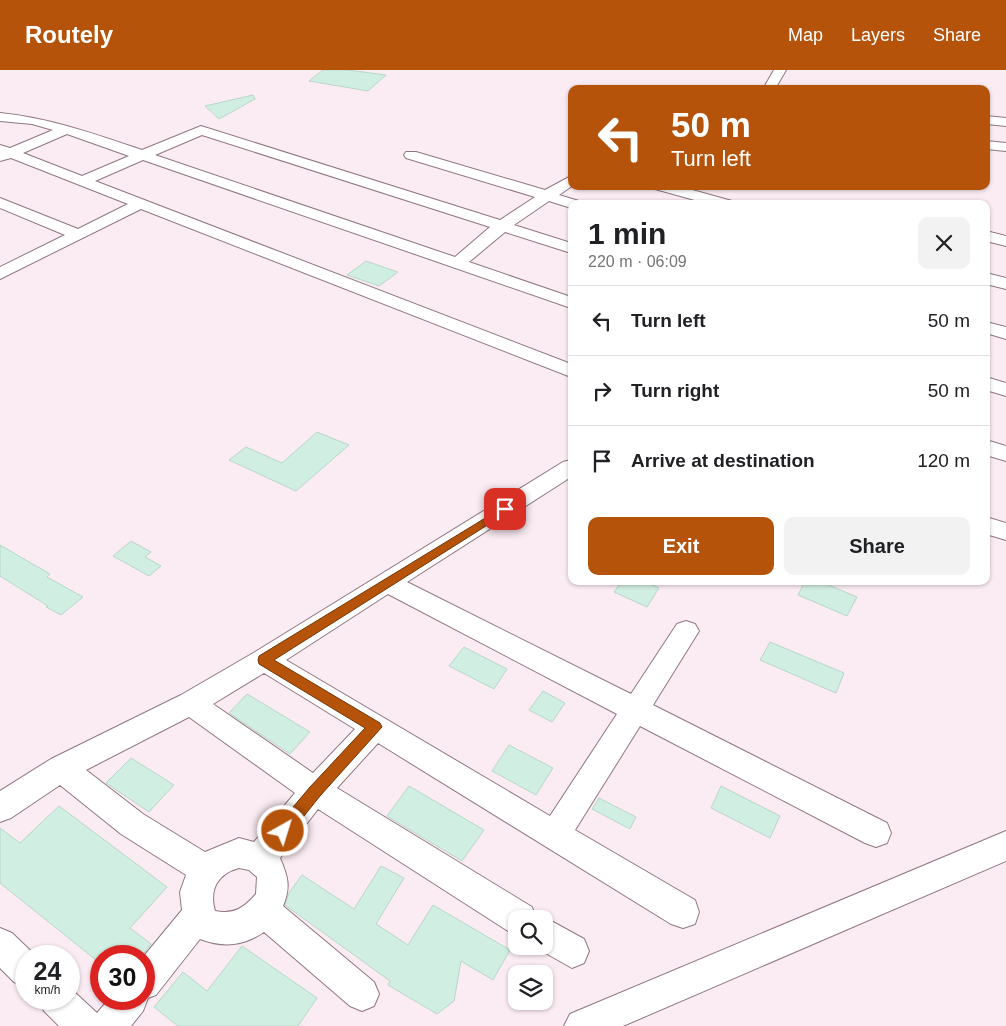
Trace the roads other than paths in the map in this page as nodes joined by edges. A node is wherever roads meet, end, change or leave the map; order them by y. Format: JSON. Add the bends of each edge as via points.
{"nodes":[{"id":1,"x":780,"y":70,"type":"edge"},
{"id":2,"x":771,"y":85,"type":"edge"},
{"id":3,"x":0,"y":117,"type":"edge"},
{"id":4,"x":990,"y":120,"type":"edge"},
{"id":5,"x":1006,"y":122,"type":"edge"},
{"id":6,"x":66,"y":129,"type":"junction"},
{"id":7,"x":990,"y":145,"type":"edge"},
{"id":8,"x":1006,"y":147,"type":"edge"},
{"id":9,"x":3,"y":153,"type":"edge"},
{"id":10,"x":990,"y":154,"type":"edge"},
{"id":11,"x":146,"y":155,"type":"junction"},
{"id":12,"x":411,"y":155,"type":"dead end"},
{"id":13,"x":1006,"y":155,"type":"edge"},
{"id":14,"x":82,"y":181,"type":"junction"},
{"id":15,"x":568,"y":182,"type":"edge"},
{"id":16,"x":682,"y":190,"type":"edge"},
{"id":17,"x":546,"y":195,"type":"junction"},
{"id":18,"x":720,"y":197,"type":"edge"},
{"id":19,"x":568,"y":202,"type":"edge"},
{"id":20,"x":0,"y":203,"type":"edge"},
{"id":21,"x":140,"y":204,"type":"junction"},
{"id":22,"x":502,"y":226,"type":"junction"},
{"id":23,"x":79,"y":235,"type":"junction"},
{"id":24,"x":990,"y":237,"type":"edge"},
{"id":25,"x":1006,"y":241,"type":"edge"},
{"id":26,"x":568,"y":247,"type":"edge"},
{"id":27,"x":458,"y":263,"type":"junction"},
{"id":28,"x":2,"y":272,"type":"edge"},
{"id":29,"x":990,"y":279,"type":"edge"},
{"id":30,"x":1006,"y":284,"type":"edge"},
{"id":31,"x":568,"y":302,"type":"edge"},
{"id":32,"x":990,"y":328,"type":"edge"},
{"id":33,"x":1006,"y":333,"type":"edge"},
{"id":34,"x":568,"y":370,"type":"edge"},
{"id":35,"x":990,"y":384,"type":"edge"},
{"id":36,"x":1006,"y":390,"type":"edge"},
{"id":37,"x":990,"y":448,"type":"edge"},
{"id":38,"x":1006,"y":454,"type":"edge"},
{"id":39,"x":568,"y":469,"type":"edge"},
{"id":40,"x":990,"y":526,"type":"edge"},
{"id":41,"x":1006,"y":532,"type":"edge"},
{"id":42,"x":388,"y":583,"type":"junction"},
{"id":43,"x":686,"y":631,"type":"dead end"},
{"id":44,"x":264,"y":660,"type":"junction"},
{"id":45,"x":191,"y":703,"type":"junction"},
{"id":46,"x":635,"y":710,"type":"junction"},
{"id":47,"x":375,"y":727,"type":"junction"},
{"id":48,"x":61,"y":768,"type":"junction"},
{"id":49,"x":315,"y":791,"type":"junction"},
{"id":50,"x":0,"y":808,"type":"edge"},
{"id":51,"x":876,"y":833,"type":"dead end"},
{"id":52,"x":555,"y":835,"type":"junction"},
{"id":53,"x":1006,"y":846,"type":"edge"},
{"id":54,"x":261,"y":858,"type":"junction"},
{"id":55,"x":206,"y":870,"type":"junction"},
{"id":56,"x":264,"y":911,"type":"junction"},
{"id":57,"x":508,"y":912,"type":"edge"},
{"id":58,"x":682,"y":912,"type":"dead end"},
{"id":59,"x":194,"y":921,"type":"junction"},
{"id":60,"x":553,"y":939,"type":"edge"},
{"id":61,"x":0,"y":945,"type":"edge"},
{"id":62,"x":572,"y":951,"type":"dead end"},
{"id":63,"x":15,"y":959,"type":"edge"},
{"id":64,"x":155,"y":969,"type":"edge"},
{"id":65,"x":362,"y":994,"type":"dead end"},
{"id":66,"x":68,"y":1010,"type":"edge"},
{"id":67,"x":122,"y":1010,"type":"edge"},
{"id":68,"x":85,"y":1026,"type":"edge"},
{"id":69,"x":109,"y":1026,"type":"edge"},
{"id":70,"x":582,"y":1026,"type":"edge"}],
"edges":[{"from":1,"to":2,"type":"street"},
{"from":3,"to":6,"type":"street","via":[[32,120]]},
{"from":4,"to":5,"type":"street"},
{"from":6,"to":9,"type":"street"},
{"from":6,"to":11,"type":"street"},
{"from":7,"to":8,"type":"street"},
{"from":9,"to":14,"type":"street"},
{"from":10,"to":13,"type":"street"},
{"from":11,"to":14,"type":"street"},
{"from":11,"to":22,"type":"street","via":[[194,132],[207,131]]},
{"from":11,"to":27,"type":"street"},
{"from":12,"to":17,"type":"street"},
{"from":14,"to":21,"type":"street"},
{"from":15,"to":17,"type":"street"},
{"from":16,"to":18,"type":"street"},
{"from":17,"to":19,"type":"street"},
{"from":17,"to":22,"type":"street"},
{"from":20,"to":23,"type":"street"},
{"from":21,"to":23,"type":"street"},
{"from":21,"to":34,"type":"street"},
{"from":22,"to":26,"type":"street"},
{"from":22,"to":27,"type":"street"},
{"from":23,"to":28,"type":"street"},
{"from":24,"to":25,"type":"street"},
{"from":27,"to":31,"type":"street"},
{"from":29,"to":30,"type":"street"},
{"from":32,"to":33,"type":"street"},
{"from":35,"to":36,"type":"street"},
{"from":37,"to":38,"type":"street"},
{"from":39,"to":42,"type":"street"},
{"from":40,"to":41,"type":"street"},
{"from":42,"to":44,"type":"street"},
{"from":42,"to":46,"type":"street"},
{"from":43,"to":46,"type":"street"},
{"from":44,"to":45,"type":"street"},
{"from":44,"to":47,"type":"street"},
{"from":45,"to":48,"type":"street"},
{"from":45,"to":49,"type":"street"},
{"from":46,"to":51,"type":"street"},
{"from":46,"to":52,"type":"street"},
{"from":47,"to":49,"type":"street"},
{"from":47,"to":52,"type":"street"},
{"from":48,"to":50,"type":"street"},
{"from":48,"to":55,"type":"street","via":[[132,824]]},
{"from":49,"to":54,"type":"street"},
{"from":49,"to":57,"type":"street"},
{"from":52,"to":58,"type":"street"},
{"from":53,"to":70,"type":"street"},
{"from":54,"to":55,"type":"street","via":[[239,853],[227,855]]},
{"from":54,"to":56,"type":"street","via":[[273,875],[272,893]]},
{"from":55,"to":59,"type":"street","via":[[195,892],[199,914]]},
{"from":56,"to":59,"type":"street","via":[[242,927],[216,928]]},
{"from":56,"to":65,"type":"street"},
{"from":59,"to":64,"type":"street"},
{"from":60,"to":62,"type":"street"},
{"from":61,"to":63,"type":"street"},
{"from":66,"to":68,"type":"street"},
{"from":67,"to":69,"type":"street"}]}
